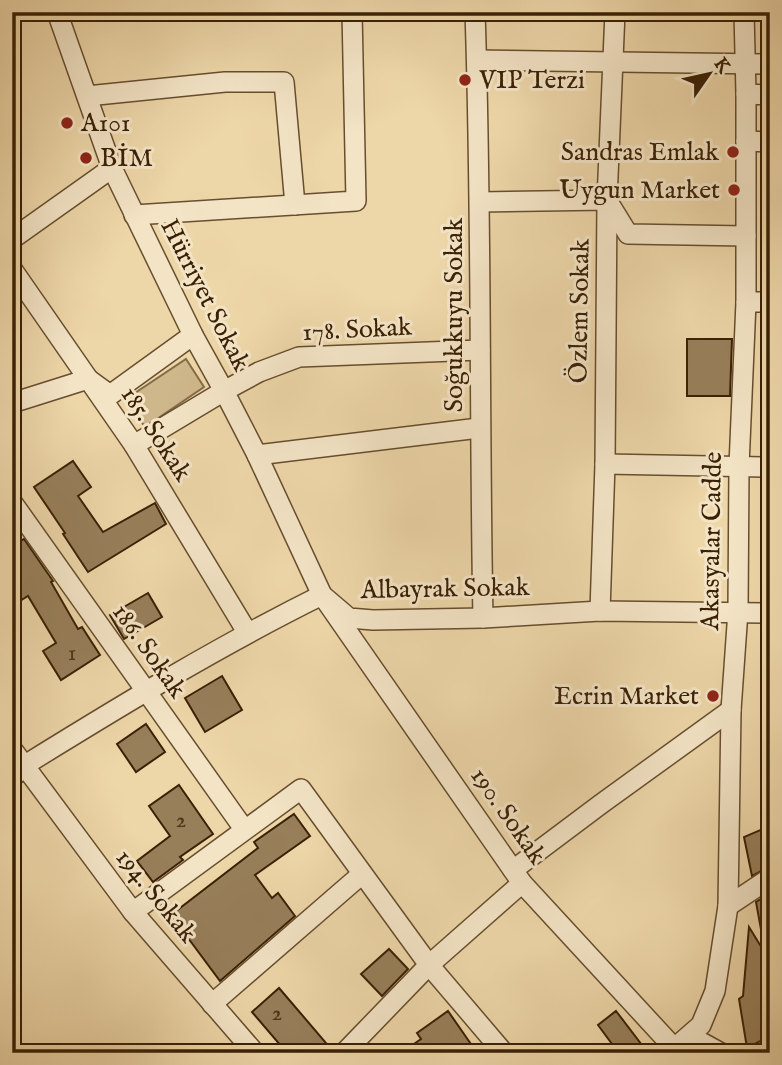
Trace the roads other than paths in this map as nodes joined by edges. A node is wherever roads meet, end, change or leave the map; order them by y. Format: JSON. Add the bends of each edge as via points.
{"nodes":[{"id":1,"x":57,"y":12,"type":"edge"},
{"id":2,"x":352,"y":12,"type":"edge"},
{"id":3,"x":475,"y":12,"type":"edge"},
{"id":4,"x":615,"y":12,"type":"edge"},
{"id":5,"x":744,"y":12,"type":"edge"},
{"id":6,"x":477,"y":60,"type":"junction"},
{"id":7,"x":614,"y":62,"type":"junction"},
{"id":8,"x":745,"y":64,"type":"junction"},
{"id":9,"x":770,"y":64,"type":"edge"},
{"id":10,"x":746,"y":94,"type":"junction"},
{"id":11,"x":770,"y":95,"type":"edge"},
{"id":12,"x":87,"y":96,"type":"junction"},
{"id":13,"x":746,"y":141,"type":"junction"},
{"id":14,"x":770,"y":142,"type":"edge"},
{"id":15,"x":112,"y":168,"type":"junction"},
{"id":16,"x":607,"y":200,"type":"junction"},
{"id":17,"x":480,"y":202,"type":"junction"},
{"id":18,"x":295,"y":205,"type":"junction"},
{"id":19,"x":134,"y":215,"type":"junction"},
{"id":20,"x":746,"y":236,"type":"junction"},
{"id":21,"x":12,"y":239,"type":"edge"},
{"id":22,"x":12,"y":269,"type":"edge"},
{"id":23,"x":746,"y":302,"type":"junction"},
{"id":24,"x":770,"y":302,"type":"edge"},
{"id":25,"x":193,"y":335,"type":"junction"},
{"id":26,"x":480,"y":350,"type":"junction"},
{"id":27,"x":88,"y":379,"type":"junction"},
{"id":28,"x":224,"y":391,"type":"junction"},
{"id":29,"x":12,"y":404,"type":"edge"},
{"id":30,"x":479,"y":428,"type":"junction"},
{"id":31,"x":134,"y":445,"type":"junction"},
{"id":32,"x":257,"y":455,"type":"junction"},
{"id":33,"x":605,"y":464,"type":"junction"},
{"id":34,"x":739,"y":466,"type":"junction"},
{"id":35,"x":770,"y":467,"type":"edge"},
{"id":36,"x":12,"y":502,"type":"edge"},
{"id":37,"x":322,"y":595,"type":"junction"},
{"id":38,"x":600,"y":611,"type":"junction"},
{"id":39,"x":738,"y":611,"type":"junction"},
{"id":40,"x":770,"y":613,"type":"edge"},
{"id":41,"x":482,"y":618,"type":"junction"},
{"id":42,"x":247,"y":632,"type":"junction"},
{"id":43,"x":145,"y":691,"type":"junction"},
{"id":44,"x":731,"y":710,"type":"junction"},
{"id":45,"x":12,"y":749,"type":"edge"},
{"id":46,"x":19,"y":772,"type":"edge"},
{"id":47,"x":244,"y":829,"type":"junction"},
{"id":48,"x":362,"y":874,"type":"junction"},
{"id":49,"x":518,"y":877,"type":"junction"},
{"id":50,"x":770,"y":878,"type":"edge"},
{"id":51,"x":728,"y":906,"type":"junction"},
{"id":52,"x":133,"y":912,"type":"junction"},
{"id":53,"x":429,"y":965,"type":"junction"},
{"id":54,"x":212,"y":1004,"type":"junction"},
{"id":55,"x":678,"y":1046,"type":"edge"},
{"id":56,"x":493,"y":1049,"type":"edge"},
{"id":57,"x":254,"y":1053,"type":"edge"},
{"id":58,"x":344,"y":1053,"type":"edge"},
{"id":59,"x":721,"y":1053,"type":"edge"}],
"edges":[{"from":1,"to":12,"type":"street","name":"Hürriyet Sokak"},
{"from":2,"to":18,"type":"street","via":[[356,201]]},
{"from":3,"to":6,"type":"street","name":"Soğukkuyu Sokak"},
{"from":4,"to":7,"type":"street","name":"Özlem Sokak"},
{"from":5,"to":8,"type":"street","name":"Akasyalar Cadde"},
{"from":6,"to":7,"type":"street"},
{"from":6,"to":17,"type":"street","name":"Soğukkuyu Sokak"},
{"from":7,"to":8,"type":"street"},
{"from":7,"to":16,"type":"street","name":"Özlem Sokak"},
{"from":8,"to":9,"type":"street"},
{"from":8,"to":10,"type":"street","name":"Akasyalar Cadde"},
{"from":10,"to":11,"type":"street"},
{"from":10,"to":13,"type":"street","name":"Akasyalar Cadde"},
{"from":12,"to":15,"type":"street","name":"Hürriyet Sokak"},
{"from":12,"to":18,"type":"street","via":[[225,82],[284,82]]},
{"from":13,"to":14,"type":"street"},
{"from":13,"to":20,"type":"street","name":"Akasyalar Cadde"},
{"from":15,"to":19,"type":"street","name":"Hürriyet Sokak"},
{"from":15,"to":21,"type":"street"},
{"from":16,"to":17,"type":"street"},
{"from":16,"to":20,"type":"street","via":[[628,234]]},
{"from":16,"to":33,"type":"street","name":"Özlem Sokak"},
{"from":17,"to":26,"type":"street","name":"Soğukkuyu Sokak"},
{"from":18,"to":19,"type":"street"},
{"from":19,"to":25,"type":"street","name":"Hürriyet Sokak"},
{"from":20,"to":23,"type":"street","name":"Akasyalar Cadde"},
{"from":22,"to":27,"type":"street","name":"185. Sokak"},
{"from":23,"to":24,"type":"street"},
{"from":23,"to":34,"type":"street","name":"Akasyalar Cadde"},
{"from":25,"to":27,"type":"street","via":[[110,395]]},
{"from":25,"to":28,"type":"street","name":"Hürriyet Sokak"},
{"from":26,"to":28,"type":"street","name":"178. Sokak","via":[[299,357]]},
{"from":26,"to":30,"type":"street","name":"Soğukkuyu Sokak"},
{"from":27,"to":29,"type":"street"},
{"from":27,"to":31,"type":"street","name":"185. Sokak"},
{"from":28,"to":31,"type":"street","name":"178. Sokak"},
{"from":28,"to":32,"type":"street","name":"Hürriyet Sokak"},
{"from":30,"to":32,"type":"street"},
{"from":30,"to":41,"type":"street","name":"Soğukkuyu Sokak"},
{"from":31,"to":42,"type":"street","name":"185. Sokak"},
{"from":32,"to":37,"type":"street","name":"Hürriyet Sokak"},
{"from":33,"to":34,"type":"street"},
{"from":33,"to":38,"type":"street","name":"Özlem Sokak"},
{"from":34,"to":35,"type":"street"},
{"from":34,"to":39,"type":"street","name":"Akasyalar Cadde"},
{"from":36,"to":43,"type":"street","name":"186. Sokak"},
{"from":37,"to":41,"type":"street","name":"Albayrak Sokak","via":[[349,618]]},
{"from":37,"to":42,"type":"street","name":"Albayrak Sokak"},
{"from":37,"to":49,"type":"street","name":"190. Sokak"},
{"from":38,"to":39,"type":"street","name":"Albayrak Sokak"},
{"from":38,"to":41,"type":"street","name":"Albayrak Sokak"},
{"from":39,"to":40,"type":"street","name":"Albayrak Sokak"},
{"from":39,"to":44,"type":"street","name":"Akasyalar Cadde"},
{"from":42,"to":43,"type":"street","name":"Albayrak Sokak"},
{"from":43,"to":46,"type":"street","name":"Albayrak Sokak"},
{"from":43,"to":47,"type":"street","name":"186. Sokak"},
{"from":44,"to":49,"type":"street","via":[[601,804]]},
{"from":44,"to":51,"type":"street","name":"Akasyalar Cadde"},
{"from":45,"to":46,"type":"street","name":"194. Sokak"},
{"from":46,"to":52,"type":"street","name":"194. Sokak"},
{"from":47,"to":48,"type":"street","via":[[300,789]]},
{"from":47,"to":52,"type":"street"},
{"from":48,"to":53,"type":"street"},
{"from":48,"to":54,"type":"street"},
{"from":49,"to":53,"type":"street"},
{"from":49,"to":55,"type":"street","name":"190. Sokak"},
{"from":50,"to":51,"type":"street"},
{"from":51,"to":55,"type":"street","name":"Akasyalar Cadde","via":[[715,991],[701,1025]]},
{"from":52,"to":54,"type":"street","name":"194. Sokak"},
{"from":53,"to":56,"type":"street"},
{"from":53,"to":58,"type":"street"},
{"from":54,"to":57,"type":"street","name":"194. Sokak"},
{"from":55,"to":59,"type":"street","name":"190. Sokak"}]}
